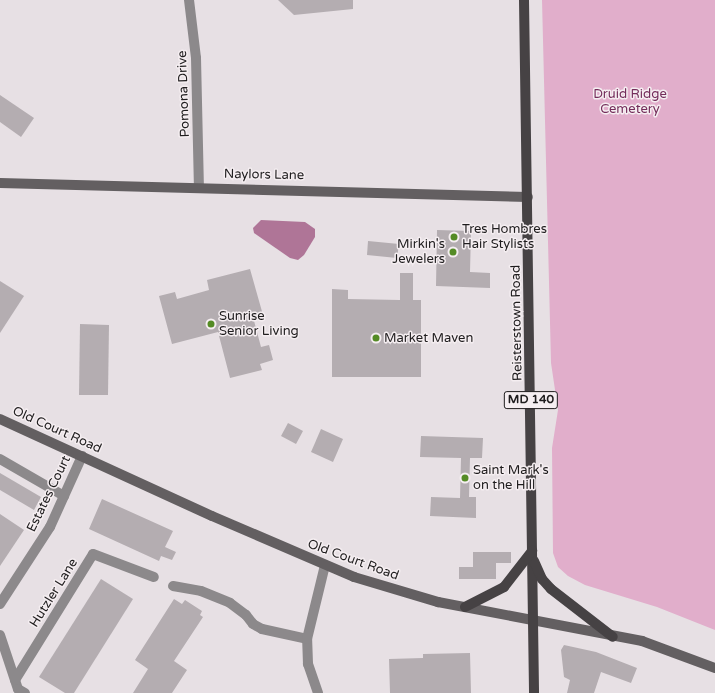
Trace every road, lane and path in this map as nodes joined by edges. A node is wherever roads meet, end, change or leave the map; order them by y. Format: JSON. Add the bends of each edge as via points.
{"nodes":[{"id":1,"x":189,"y":0,"type":"edge"},
{"id":2,"x":524,"y":0,"type":"edge"},
{"id":3,"x":0,"y":183,"type":"edge"},
{"id":4,"x":199,"y":187,"type":"junction"},
{"id":5,"x":528,"y":196,"type":"junction"},
{"id":6,"x":0,"y":419,"type":"edge"},
{"id":7,"x":82,"y":456,"type":"junction"},
{"id":8,"x":0,"y":459,"type":"edge"},
{"id":9,"x":64,"y":496,"type":"junction"},
{"id":10,"x":532,"y":554,"type":"junction"},
{"id":11,"x":325,"y":565,"type":"junction"},
{"id":12,"x":154,"y":577,"type":"dead end"},
{"id":13,"x":173,"y":586,"type":"dead end"},
{"id":14,"x":0,"y":604,"type":"edge"},
{"id":15,"x":465,"y":607,"type":"junction"},
{"id":16,"x":533,"y":620,"type":"junction"},
{"id":17,"x":0,"y":635,"type":"edge"},
{"id":18,"x":613,"y":637,"type":"junction"},
{"id":19,"x":307,"y":639,"type":"junction"},
{"id":20,"x":715,"y":668,"type":"edge"},
{"id":21,"x":15,"y":680,"type":"junction"},
{"id":22,"x":25,"y":693,"type":"edge"},
{"id":23,"x":318,"y":693,"type":"edge"},
{"id":24,"x":534,"y":693,"type":"edge"}],
"edges":[{"from":1,"to":4,"type":"street","name":"Pomona Drive","via":[[196,58]]},
{"from":2,"to":5,"type":"main road","name":"Reisterstown Road","number":"MD 140"},
{"from":3,"to":4,"type":"main road","name":"Naylors Lane"},
{"from":4,"to":5,"type":"main road","name":"Naylors Lane"},
{"from":5,"to":10,"type":"main road","name":"Reisterstown Road","number":"MD 140"},
{"from":6,"to":7,"type":"main road","name":"Old Court Road"},
{"from":7,"to":9,"type":"street","name":"Estates Court"},
{"from":7,"to":11,"type":"main road","name":"Old Court Road"},
{"from":8,"to":9,"type":"street"},
{"from":9,"to":14,"type":"street","name":"Estates Court","via":[[50,527]]},
{"from":10,"to":15,"type":"main road","via":[[504,587]]},
{"from":10,"to":16,"type":"main road","name":"Reisterstown Road","number":"MD 140"},
{"from":10,"to":18,"type":"main road","via":[[542,579],[551,589]]},
{"from":11,"to":15,"type":"main road","name":"Old Court Road","via":[[413,595]]},
{"from":11,"to":19,"type":"street"},
{"from":12,"to":21,"type":"street","name":"Hutzler Lane","via":[[93,554]]},
{"from":13,"to":19,"type":"street","via":[[201,591],[230,603],[243,612],[253,624],[270,631]]},
{"from":15,"to":16,"type":"main road","name":"Old Court Road"},
{"from":16,"to":18,"type":"main road","name":"Old Court Road"},
{"from":16,"to":24,"type":"main road","name":"Reisterstown Road","number":"MD 140"},
{"from":17,"to":21,"type":"street"},
{"from":18,"to":20,"type":"main road","name":"Old Court Road","via":[[642,642]]},
{"from":19,"to":23,"type":"street","via":[[308,664]]},
{"from":21,"to":22,"type":"street","via":[[18,689]]}]}
